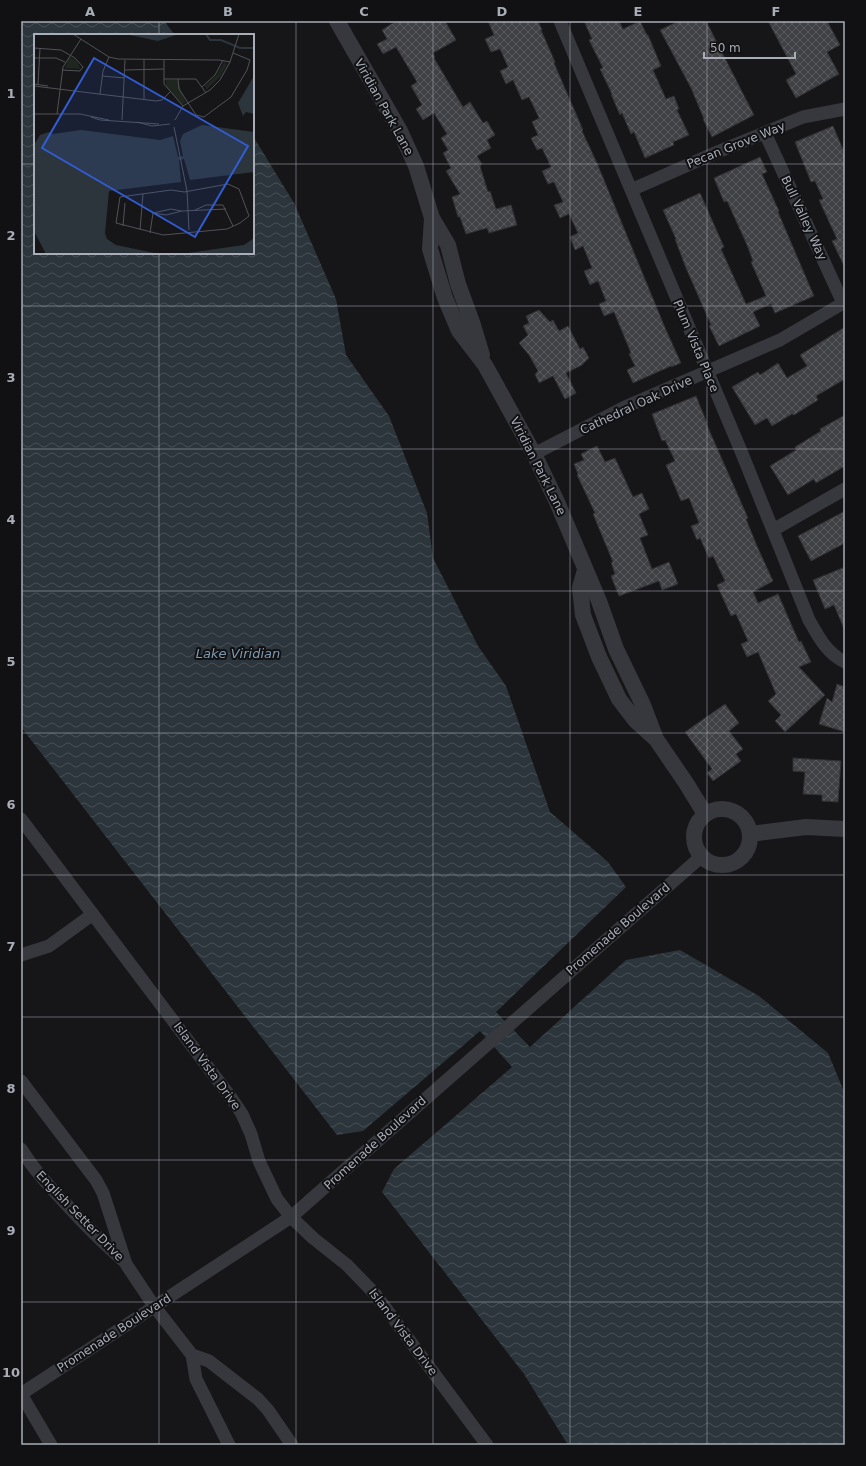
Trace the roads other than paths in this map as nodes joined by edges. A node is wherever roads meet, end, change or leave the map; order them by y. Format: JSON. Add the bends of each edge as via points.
{"nodes":[{"id":1,"x":337,"y":21,"type":"edge"},
{"id":2,"x":560,"y":21,"type":"edge"},
{"id":3,"x":845,"y":109,"type":"edge"},
{"id":4,"x":765,"y":133,"type":"junction"},
{"id":5,"x":631,"y":190,"type":"junction"},
{"id":6,"x":844,"y":303,"type":"edge"},
{"id":7,"x":707,"y":372,"type":"junction"},
{"id":8,"x":534,"y":454,"type":"junction"},
{"id":9,"x":845,"y":490,"type":"edge"},
{"id":10,"x":773,"y":530,"type":"junction"},
{"id":11,"x":845,"y":662,"type":"edge"},
{"id":12,"x":705,"y":814,"type":"junction"},
{"id":13,"x":21,"y":819,"type":"edge"},
{"id":14,"x":845,"y":828,"type":"edge"},
{"id":15,"x":750,"y":834,"type":"junction"},
{"id":16,"x":702,"y":856,"type":"junction"},
{"id":17,"x":93,"y":914,"type":"junction"},
{"id":18,"x":21,"y":955,"type":"edge"},
{"id":19,"x":21,"y":1081,"type":"edge"},
{"id":20,"x":21,"y":1149,"type":"edge"},
{"id":21,"x":291,"y":1217,"type":"junction"},
{"id":22,"x":126,"y":1264,"type":"junction"},
{"id":23,"x":154,"y":1306,"type":"junction"},
{"id":24,"x":192,"y":1355,"type":"junction"},
{"id":25,"x":21,"y":1394,"type":"edge"},
{"id":26,"x":51,"y":1445,"type":"edge"},
{"id":27,"x":229,"y":1445,"type":"edge"},
{"id":28,"x":292,"y":1445,"type":"edge"},
{"id":29,"x":487,"y":1445,"type":"edge"}],
"edges":[{"from":1,"to":8,"type":"street","name":"Viridian Park Lane","via":[[400,131],[416,166],[432,218],[430,249],[444,298],[459,331],[485,365]]},
{"from":2,"to":5,"type":"street","name":"Plum Vista Place"},
{"from":3,"to":4,"type":"street","name":"Pecan Grove Way","via":[[803,117]]},
{"from":4,"to":5,"type":"street","name":"Pecan Grove Way"},
{"from":4,"to":6,"type":"street","name":"Bull Valley Way"},
{"from":5,"to":7,"type":"street","name":"Plum Vista Place"},
{"from":6,"to":7,"type":"street","name":"Cathedral Oak Drive","via":[[780,340]]},
{"from":7,"to":8,"type":"street","name":"Cathedral Oak Drive","via":[[625,408]]},
{"from":7,"to":10,"type":"street","name":"Plum Vista Place"},
{"from":8,"to":12,"type":"street","name":"Viridian Park Lane","via":[[576,543],[585,570],[580,588],[583,615],[599,657],[619,699],[635,720],[656,739]]},
{"from":9,"to":10,"type":"street"},
{"from":10,"to":11,"type":"street","name":"Plum Vista Place","via":[[809,620],[831,653]]},
{"from":12,"to":15,"type":"street","via":[[719,809],[733,811],[744,820]]},
{"from":12,"to":16,"type":"street","via":[[694,834],[697,850]]},
{"from":13,"to":17,"type":"street","name":"Island Vista Drive"},
{"from":14,"to":15,"type":"street","via":[[806,827]]},
{"from":15,"to":16,"type":"street","via":[[748,849],[737,861],[723,865],[715,864]]},
{"from":16,"to":21,"type":"street","name":"Promenade Boulevard"},
{"from":17,"to":18,"type":"street","via":[[49,946]]},
{"from":17,"to":21,"type":"street","name":"Island Vista Drive","via":[[232,1099],[245,1121],[268,1183]]},
{"from":19,"to":22,"type":"street","name":"English Setter Drive","via":[[96,1180],[106,1200]]},
{"from":20,"to":22,"type":"street","name":"English Setter Drive","via":[[32,1167],[104,1245]]},
{"from":21,"to":23,"type":"street","name":"Promenade Boulevard"},
{"from":21,"to":29,"type":"street","name":"Island Vista Drive","via":[[347,1265],[376,1294]]},
{"from":22,"to":23,"type":"street","name":"English Setter Drive"},
{"from":23,"to":24,"type":"street","name":"English Setter Drive"},
{"from":23,"to":25,"type":"street","name":"Promenade Boulevard"},
{"from":24,"to":27,"type":"street","via":[[196,1379]]},
{"from":24,"to":28,"type":"street","via":[[209,1361],[258,1399]]},
{"from":25,"to":26,"type":"street"}]}
